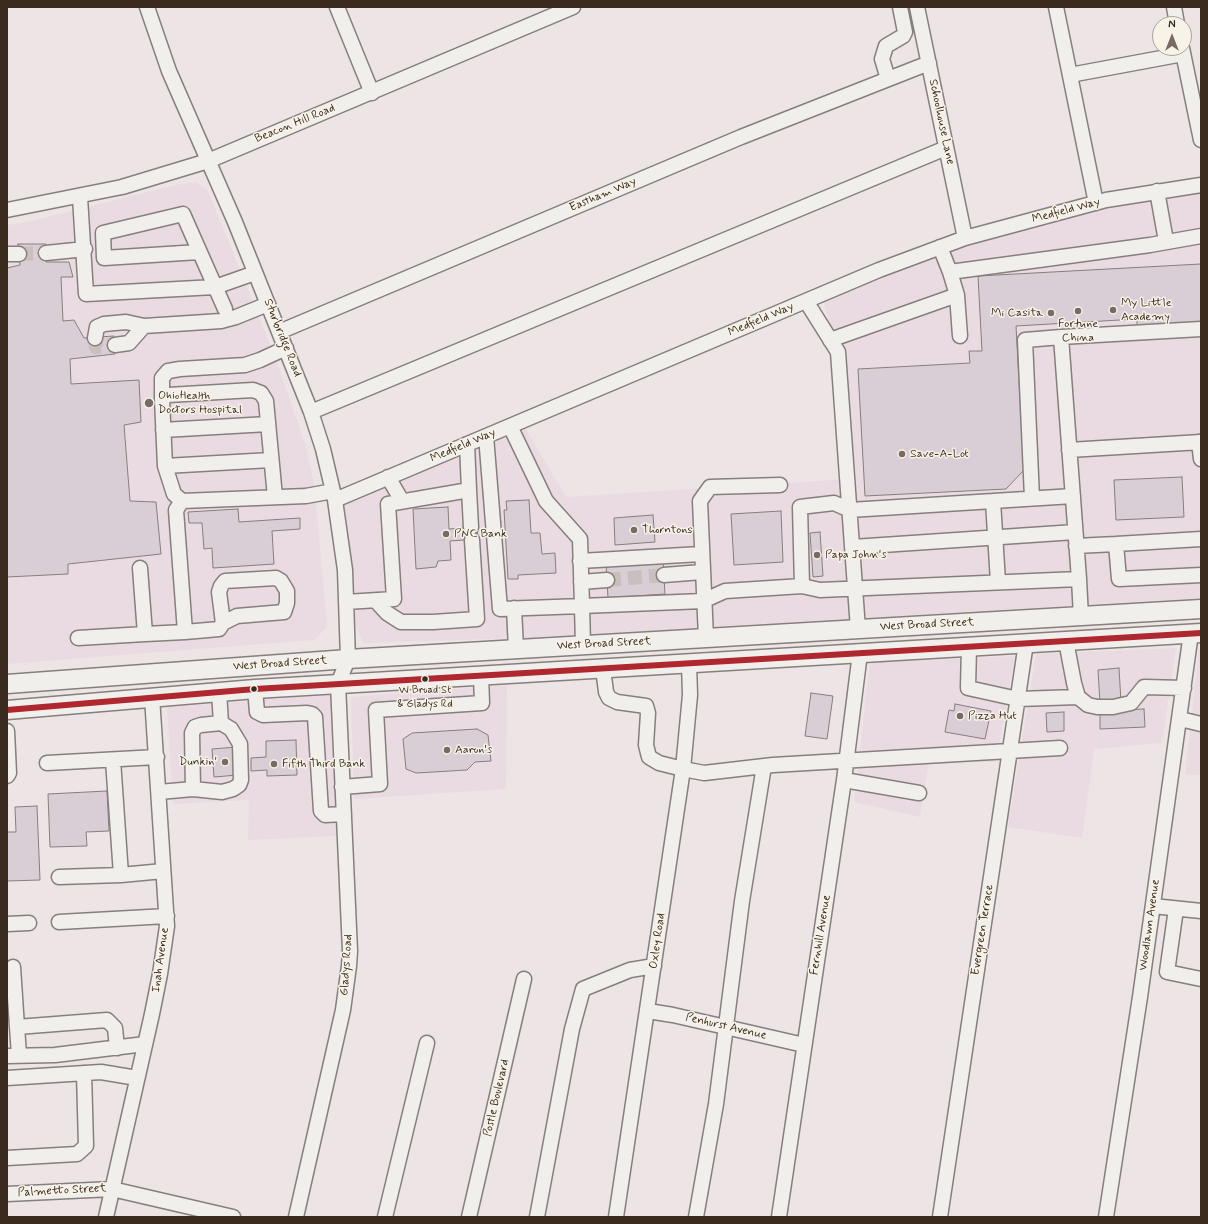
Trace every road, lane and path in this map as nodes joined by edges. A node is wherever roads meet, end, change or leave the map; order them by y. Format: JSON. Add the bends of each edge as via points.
{"nodes":[{"id":1,"x":147,"y":7,"type":"edge"},
{"id":2,"x":337,"y":7,"type":"edge"},
{"id":3,"x":573,"y":7,"type":"edge"},
{"id":4,"x":900,"y":7,"type":"edge"},
{"id":5,"x":918,"y":7,"type":"edge"},
{"id":6,"x":1056,"y":7,"type":"edge"},
{"id":7,"x":1159,"y":56,"type":"edge"},
{"id":8,"x":1184,"y":56,"type":"edge"},
{"id":9,"x":929,"y":63,"type":"junction"},
{"id":10,"x":1070,"y":75,"type":"junction"},
{"id":11,"x":888,"y":79,"type":"junction"},
{"id":12,"x":372,"y":93,"type":"junction"},
{"id":13,"x":1201,"y":140,"type":"edge"},
{"id":14,"x":946,"y":148,"type":"junction"},
{"id":15,"x":208,"y":161,"type":"junction"},
{"id":16,"x":1201,"y":185,"type":"edge"},
{"id":17,"x":1157,"y":191,"type":"junction"},
{"id":18,"x":80,"y":197,"type":"junction"},
{"id":19,"x":1096,"y":203,"type":"junction"},
{"id":20,"x":7,"y":210,"type":"edge"},
{"id":21,"x":1201,"y":236,"type":"edge"},
{"id":22,"x":965,"y":238,"type":"junction"},
{"id":23,"x":1166,"y":241,"type":"junction"},
{"id":24,"x":940,"y":247,"type":"junction"},
{"id":25,"x":85,"y":249,"type":"junction"},
{"id":26,"x":199,"y":252,"type":"junction"},
{"id":27,"x":46,"y":253,"type":"tunnel mouth"},
{"id":28,"x":950,"y":272,"type":"junction"},
{"id":29,"x":255,"y":273,"type":"junction"},
{"id":30,"x":215,"y":287,"type":"junction"},
{"id":31,"x":957,"y":295,"type":"junction"},
{"id":32,"x":806,"y":301,"type":"junction"},
{"id":33,"x":268,"y":304,"type":"junction"},
{"id":34,"x":225,"y":309,"type":"dead end"},
{"id":35,"x":144,"y":326,"type":"junction"},
{"id":36,"x":1201,"y":329,"type":"edge"},
{"id":37,"x":279,"y":332,"type":"junction"},
{"id":38,"x":960,"y":336,"type":"dead end"},
{"id":39,"x":1061,"y":337,"type":"junction"},
{"id":40,"x":95,"y":338,"type":"dead end"},
{"id":41,"x":830,"y":340,"type":"junction"},
{"id":42,"x":115,"y":345,"type":"tunnel mouth"},
{"id":43,"x":286,"y":348,"type":"junction"},
{"id":44,"x":162,"y":399,"type":"junction"},
{"id":45,"x":311,"y":412,"type":"junction"},
{"id":46,"x":268,"y":424,"type":"junction"},
{"id":47,"x":510,"y":426,"type":"junction"},
{"id":48,"x":163,"y":430,"type":"junction"},
{"id":49,"x":486,"y":436,"type":"junction"},
{"id":50,"x":1200,"y":442,"type":"edge"},
{"id":51,"x":467,"y":444,"type":"junction"},
{"id":52,"x":1069,"y":450,"type":"junction"},
{"id":53,"x":1201,"y":459,"type":"edge"},
{"id":54,"x":271,"y":460,"type":"junction"},
{"id":55,"x":165,"y":466,"type":"junction"},
{"id":56,"x":388,"y":477,"type":"junction"},
{"id":57,"x":780,"y":485,"type":"dead end"},
{"id":58,"x":469,"y":490,"type":"junction"},
{"id":59,"x":334,"y":495,"type":"junction"},
{"id":60,"x":1073,"y":496,"type":"junction"},
{"id":61,"x":275,"y":497,"type":"junction"},
{"id":62,"x":1032,"y":498,"type":"junction"},
{"id":63,"x":182,"y":501,"type":"junction"},
{"id":64,"x":402,"y":501,"type":"junction"},
{"id":65,"x":993,"y":501,"type":"junction"},
{"id":66,"x":850,"y":510,"type":"junction"},
{"id":67,"x":1075,"y":532,"type":"junction"},
{"id":68,"x":996,"y":537,"type":"junction"},
{"id":69,"x":1201,"y":539,"type":"edge"},
{"id":70,"x":1116,"y":544,"type":"junction"},
{"id":71,"x":1076,"y":546,"type":"junction"},
{"id":72,"x":853,"y":547,"type":"junction"},
{"id":73,"x":701,"y":554,"type":"junction"},
{"id":74,"x":580,"y":561,"type":"junction"},
{"id":75,"x":140,"y":568,"type":"dead end"},
{"id":76,"x":702,"y":572,"type":"junction"},
{"id":77,"x":664,"y":575,"type":"tunnel mouth"},
{"id":78,"x":1201,"y":575,"type":"edge"},
{"id":79,"x":1078,"y":579,"type":"junction"},
{"id":80,"x":607,"y":580,"type":"tunnel mouth"},
{"id":81,"x":581,"y":582,"type":"junction"},
{"id":82,"x":998,"y":582,"type":"junction"},
{"id":83,"x":802,"y":586,"type":"junction"},
{"id":84,"x":856,"y":589,"type":"junction"},
{"id":85,"x":376,"y":601,"type":"junction"},
{"id":86,"x":346,"y":602,"type":"junction"},
{"id":87,"x":703,"y":602,"type":"junction"},
{"id":88,"x":582,"y":606,"type":"junction"},
{"id":89,"x":514,"y":608,"type":"junction"},
{"id":90,"x":1201,"y":609,"type":"edge"},
{"id":91,"x":1082,"y":617,"type":"junction"},
{"id":92,"x":1046,"y":618,"type":"junction"},
{"id":93,"x":223,"y":623,"type":"junction"},
{"id":94,"x":858,"y":629,"type":"junction"},
{"id":95,"x":184,"y":632,"type":"junction"},
{"id":96,"x":1196,"y":633,"type":"edge"},
{"id":97,"x":145,"y":634,"type":"junction"},
{"id":98,"x":78,"y":638,"type":"dead end"},
{"id":99,"x":706,"y":638,"type":"junction"},
{"id":100,"x":1066,"y":641,"type":"junction"},
{"id":101,"x":1026,"y":643,"type":"junction"},
{"id":102,"x":583,"y":645,"type":"junction"},
{"id":103,"x":969,"y":647,"type":"junction"},
{"id":104,"x":516,"y":649,"type":"junction"},
{"id":105,"x":860,"y":654,"type":"junction"},
{"id":106,"x":348,"y":659,"type":"junction"},
{"id":107,"x":689,"y":664,"type":"junction"},
{"id":108,"x":603,"y":668,"type":"junction"},
{"id":109,"x":512,"y":675,"type":"junction"},
{"id":110,"x":480,"y":676,"type":"junction"},
{"id":111,"x":7,"y":684,"type":"edge"},
{"id":112,"x":338,"y":684,"type":"junction"},
{"id":113,"x":1184,"y":688,"type":"junction"},
{"id":114,"x":255,"y":689,"type":"junction"},
{"id":115,"x":219,"y":692,"type":"junction"},
{"id":116,"x":152,"y":697,"type":"junction"},
{"id":117,"x":1078,"y":697,"type":"junction"},
{"id":118,"x":1018,"y":699,"type":"junction"},
{"id":119,"x":7,"y":710,"type":"edge"},
{"id":120,"x":1180,"y":719,"type":"junction"},
{"id":121,"x":221,"y":723,"type":"junction"},
{"id":122,"x":1201,"y":724,"type":"edge"},
{"id":123,"x":340,"y":728,"type":"junction"},
{"id":124,"x":316,"y":730,"type":"junction"},
{"id":125,"x":7,"y":731,"type":"edge"},
{"id":126,"x":1060,"y":748,"type":"dead end"},
{"id":127,"x":1010,"y":752,"type":"junction"},
{"id":128,"x":156,"y":757,"type":"junction"},
{"id":129,"x":113,"y":760,"type":"junction"},
{"id":130,"x":847,"y":762,"type":"junction"},
{"id":131,"x":47,"y":763,"type":"dead end"},
{"id":132,"x":764,"y":766,"type":"junction"},
{"id":133,"x":683,"y":769,"type":"junction"},
{"id":134,"x":7,"y":776,"type":"edge"},
{"id":135,"x":319,"y":776,"type":"junction"},
{"id":136,"x":844,"y":780,"type":"junction"},
{"id":137,"x":342,"y":781,"type":"junction"},
{"id":138,"x":193,"y":789,"type":"junction"},
{"id":139,"x":159,"y":792,"type":"junction"},
{"id":140,"x":919,"y":793,"type":"dead end"},
{"id":141,"x":344,"y":814,"type":"junction"},
{"id":142,"x":163,"y":871,"type":"junction"},
{"id":143,"x":121,"y":874,"type":"junction"},
{"id":144,"x":59,"y":877,"type":"dead end"},
{"id":145,"x":1153,"y":906,"type":"junction"},
{"id":146,"x":1176,"y":909,"type":"junction"},
{"id":147,"x":1201,"y":911,"type":"edge"},
{"id":148,"x":167,"y":916,"type":"junction"},
{"id":149,"x":58,"y":922,"type":"dead end"},
{"id":150,"x":29,"y":923,"type":"dead end"},
{"id":151,"x":7,"y":924,"type":"edge"},
{"id":152,"x":654,"y":966,"type":"junction"},
{"id":153,"x":13,"y":967,"type":"dead end"},
{"id":154,"x":524,"y":979,"type":"dead end"},
{"id":155,"x":1201,"y":979,"type":"edge"},
{"id":156,"x":648,"y":1011,"type":"junction"},
{"id":157,"x":17,"y":1027,"type":"junction"},
{"id":158,"x":725,"y":1027,"type":"junction"},
{"id":159,"x":427,"y":1043,"type":"dead end"},
{"id":160,"x":145,"y":1044,"type":"junction"},
{"id":161,"x":804,"y":1045,"type":"junction"},
{"id":162,"x":117,"y":1048,"type":"junction"},
{"id":163,"x":13,"y":1056,"type":"edge"},
{"id":164,"x":84,"y":1073,"type":"junction"},
{"id":165,"x":7,"y":1078,"type":"edge"},
{"id":166,"x":137,"y":1078,"type":"junction"},
{"id":167,"x":7,"y":1158,"type":"edge"},
{"id":168,"x":112,"y":1189,"type":"junction"},
{"id":169,"x":7,"y":1194,"type":"edge"},
{"id":170,"x":106,"y":1217,"type":"edge"},
{"id":171,"x":233,"y":1217,"type":"edge"},
{"id":172,"x":296,"y":1217,"type":"edge"},
{"id":173,"x":385,"y":1217,"type":"edge"},
{"id":174,"x":470,"y":1217,"type":"edge"},
{"id":175,"x":537,"y":1217,"type":"edge"},
{"id":176,"x":616,"y":1217,"type":"edge"},
{"id":177,"x":696,"y":1217,"type":"edge"},
{"id":178,"x":779,"y":1217,"type":"edge"},
{"id":179,"x":940,"y":1217,"type":"edge"},
{"id":180,"x":1106,"y":1217,"type":"edge"}],
"edges":[{"from":1,"to":15,"type":"street","name":"Sturbridge Road","via":[[169,71]]},
{"from":2,"to":12,"type":"street"},
{"from":3,"to":12,"type":"street","name":"Beacon Hill Road"},
{"from":4,"to":11,"type":"street","via":[[905,32],[903,36],[886,46],[882,59]]},
{"from":5,"to":9,"type":"street","name":"Schoolhouse Lane"},
{"from":6,"to":10,"type":"street"},
{"from":7,"to":10,"type":"street"},
{"from":8,"to":13,"type":"street"},
{"from":9,"to":11,"type":"street","name":"Eastham Way"},
{"from":9,"to":14,"type":"street","name":"Schoolhouse Lane"},
{"from":10,"to":19,"type":"street"},
{"from":11,"to":37,"type":"street","name":"Eastham Way","via":[[741,137]]},
{"from":12,"to":15,"type":"street","name":"Beacon Hill Road"},
{"from":14,"to":22,"type":"street","name":"Schoolhouse Lane"},
{"from":14,"to":45,"type":"street"},
{"from":15,"to":18,"type":"street","name":"Beacon Hill Road","via":[[157,178]]},
{"from":15,"to":29,"type":"street","name":"Sturbridge Road"},
{"from":16,"to":17,"type":"street","name":"Medfield Way"},
{"from":17,"to":19,"type":"street","name":"Medfield Way"},
{"from":17,"to":23,"type":"street"},
{"from":18,"to":20,"type":"street","name":"Beacon Hill Road"},
{"from":18,"to":25,"type":"street"},
{"from":19,"to":22,"type":"street","name":"Medfield Way"},
{"from":21,"to":23,"type":"street"},
{"from":22,"to":24,"type":"street","name":"Medfield Way"},
{"from":23,"to":28,"type":"street"},
{"from":24,"to":28,"type":"street"},
{"from":24,"to":32,"type":"street","name":"Medfield Way"},
{"from":25,"to":27,"type":"street"},
{"from":25,"to":30,"type":"street","via":[[86,294]]},
{"from":26,"to":26,"type":"street","via":[[183,214],[103,233],[104,258]]},
{"from":26,"to":30,"type":"street"},
{"from":28,"to":31,"type":"street"},
{"from":29,"to":30,"type":"street"},
{"from":29,"to":33,"type":"street","name":"Sturbridge Road"},
{"from":30,"to":34,"type":"street"},
{"from":31,"to":38,"type":"street"},
{"from":31,"to":41,"type":"street"},
{"from":32,"to":41,"type":"street"},
{"from":32,"to":47,"type":"street","name":"Medfield Way"},
{"from":33,"to":35,"type":"street","via":[[221,321]]},
{"from":33,"to":37,"type":"street","name":"Sturbridge Road"},
{"from":35,"to":40,"type":"street","via":[[126,322],[104,324],[97,327]]},
{"from":35,"to":42,"type":"street","via":[[129,343]]},
{"from":36,"to":39,"type":"street"},
{"from":37,"to":43,"type":"street","name":"Sturbridge Road"},
{"from":39,"to":52,"type":"street"},
{"from":39,"to":62,"type":"street","via":[[1025,340]]},
{"from":41,"to":66,"type":"street","via":[[838,352]]},
{"from":43,"to":44,"type":"street","via":[[245,365],[168,371],[162,378]]},
{"from":43,"to":45,"type":"street","name":"Sturbridge Road"},
{"from":44,"to":46,"type":"street","via":[[168,395],[253,390],[261,393],[266,401]]},
{"from":44,"to":48,"type":"street"},
{"from":45,"to":59,"type":"street","name":"Sturbridge Road"},
{"from":46,"to":48,"type":"street"},
{"from":46,"to":54,"type":"street"},
{"from":47,"to":49,"type":"street","name":"Medfield Way"},
{"from":47,"to":74,"type":"street","via":[[546,501],[580,539]]},
{"from":48,"to":55,"type":"street"},
{"from":49,"to":51,"type":"street","name":"Medfield Way"},
{"from":49,"to":89,"type":"street","via":[[500,609]]},
{"from":50,"to":52,"type":"street"},
{"from":50,"to":53,"type":"street"},
{"from":51,"to":56,"type":"street","name":"Medfield Way"},
{"from":51,"to":58,"type":"street"},
{"from":52,"to":60,"type":"street"},
{"from":54,"to":55,"type":"street"},
{"from":54,"to":61,"type":"street"},
{"from":55,"to":63,"type":"street","via":[[174,494]]},
{"from":56,"to":59,"type":"street","name":"Medfield Way"},
{"from":56,"to":64,"type":"street"},
{"from":57,"to":73,"type":"street","via":[[710,487],[700,501]]},
{"from":58,"to":64,"type":"street"},
{"from":58,"to":85,"type":"street","via":[[477,619],[401,622],[387,613]]},
{"from":59,"to":61,"type":"street","name":"Medfield Way"},
{"from":59,"to":86,"type":"street","name":"Sturbridge Road","via":[[345,570]]},
{"from":60,"to":62,"type":"street"},
{"from":60,"to":67,"type":"street"},
{"from":61,"to":63,"type":"street","name":"Medfield Way"},
{"from":62,"to":65,"type":"street"},
{"from":63,"to":95,"type":"street","via":[[176,510]]},
{"from":64,"to":85,"type":"street","via":[[388,504],[394,599]]},
{"from":65,"to":66,"type":"street"},
{"from":65,"to":68,"type":"street"},
{"from":66,"to":72,"type":"street"},
{"from":66,"to":83,"type":"street","via":[[834,503],[800,507]]},
{"from":67,"to":68,"type":"street"},
{"from":67,"to":71,"type":"street"},
{"from":68,"to":72,"type":"street"},
{"from":68,"to":82,"type":"street"},
{"from":69,"to":70,"type":"street"},
{"from":70,"to":71,"type":"street"},
{"from":70,"to":78,"type":"street","via":[[1119,579]]},
{"from":71,"to":79,"type":"street"},
{"from":72,"to":84,"type":"street"},
{"from":73,"to":74,"type":"street"},
{"from":73,"to":76,"type":"street"},
{"from":74,"to":81,"type":"street"},
{"from":75,"to":97,"type":"street"},
{"from":76,"to":77,"type":"street"},
{"from":76,"to":87,"type":"street"},
{"from":79,"to":82,"type":"street"},
{"from":79,"to":91,"type":"street"},
{"from":80,"to":81,"type":"street"},
{"from":81,"to":88,"type":"street"},
{"from":82,"to":84,"type":"street"},
{"from":83,"to":84,"type":"street","via":[[820,590]]},
{"from":83,"to":87,"type":"street","via":[[725,591]]},
{"from":84,"to":94,"type":"street"},
{"from":85,"to":86,"type":"street"},
{"from":86,"to":106,"type":"street","name":"Sturbridge Road"},
{"from":87,"to":88,"type":"street"},
{"from":87,"to":99,"type":"street"},
{"from":88,"to":89,"type":"street"},
{"from":88,"to":102,"type":"street"},
{"from":89,"to":104,"type":"street"},
{"from":90,"to":91,"type":"main road","name":"West Broad Street"},
{"from":91,"to":92,"type":"main road","name":"West Broad Street"},
{"from":92,"to":94,"type":"main road","name":"West Broad Street"},
{"from":92,"to":105,"type":"main road","via":[[1025,631],[894,639],[875,643]]},
{"from":93,"to":93,"type":"street","via":[[237,616],[284,612],[288,596],[285,585],[276,578],[225,581],[219,592]]},
{"from":93,"to":95,"type":"street","via":[[219,629]]},
{"from":94,"to":99,"type":"main road","name":"West Broad Street"},
{"from":95,"to":97,"type":"street"},
{"from":96,"to":100,"type":"main road","name":"West Broad Street"},
{"from":96,"to":113,"type":"street","name":"Woodlawn Avenue"},
{"from":97,"to":98,"type":"street"},
{"from":99,"to":102,"type":"main road","name":"West Broad Street"},
{"from":99,"to":109,"type":"main road","via":[[701,645],[692,649],[640,653],[609,660],[541,664]]},
{"from":100,"to":101,"type":"main road","name":"West Broad Street"},
{"from":100,"to":117,"type":"street"},
{"from":101,"to":103,"type":"main road","name":"West Broad Street"},
{"from":101,"to":118,"type":"street","name":"Evergreen Terrace"},
{"from":102,"to":104,"type":"main road","name":"West Broad Street"},
{"from":103,"to":105,"type":"main road","name":"West Broad Street"},
{"from":103,"to":118,"type":"street","via":[[968,688]]},
{"from":104,"to":106,"type":"main road","name":"West Broad Street"},
{"from":105,"to":107,"type":"main road","name":"West Broad Street"},
{"from":105,"to":130,"type":"street","name":"Fernhill Avenue"},
{"from":106,"to":111,"type":"main road","name":"West Broad Street"},
{"from":106,"to":112,"type":"street","name":"Sturbridge Road"},
{"from":107,"to":108,"type":"main road","name":"West Broad Street"},
{"from":107,"to":133,"type":"street","name":"Oxley Road","via":[[690,694]]},
{"from":108,"to":109,"type":"main road","name":"West Broad Street"},
{"from":108,"to":133,"type":"street","via":[[609,698],[617,702],[646,706],[646,745],[649,758]]},
{"from":109,"to":110,"type":"main road","name":"West Broad Street"},
{"from":110,"to":112,"type":"main road","name":"West Broad Street"},
{"from":110,"to":137,"type":"street","via":[[482,703],[376,710],[380,784]]},
{"from":112,"to":114,"type":"main road","name":"West Broad Street"},
{"from":112,"to":123,"type":"street","name":"Gladys Road"},
{"from":113,"to":117,"type":"street","via":[[1144,687],[1131,703],[1114,706],[1088,705]]},
{"from":113,"to":120,"type":"street","name":"Woodlawn Avenue"},
{"from":114,"to":115,"type":"main road","name":"West Broad Street"},
{"from":114,"to":124,"type":"street","via":[[257,712],[263,715],[307,712],[315,717]]},
{"from":115,"to":116,"type":"main road","name":"West Broad Street"},
{"from":115,"to":121,"type":"street"},
{"from":116,"to":119,"type":"main road","name":"West Broad Street"},
{"from":116,"to":128,"type":"street","name":"Inah Avenue"},
{"from":117,"to":118,"type":"street"},
{"from":118,"to":127,"type":"street","name":"Evergreen Terrace"},
{"from":120,"to":122,"type":"street"},
{"from":120,"to":145,"type":"street","name":"Woodlawn Avenue"},
{"from":121,"to":138,"type":"street","via":[[195,727],[192,733]]},
{"from":121,"to":138,"type":"street","via":[[231,729],[240,744],[239,786],[222,792]]},
{"from":123,"to":124,"type":"street"},
{"from":123,"to":137,"type":"street","name":"Gladys Road"},
{"from":124,"to":135,"type":"street"},
{"from":125,"to":134,"type":"street"},
{"from":126,"to":127,"type":"street"},
{"from":127,"to":130,"type":"street"},
{"from":127,"to":179,"type":"street","name":"Evergreen Terrace"},
{"from":128,"to":129,"type":"street"},
{"from":128,"to":139,"type":"street","name":"Inah Avenue"},
{"from":129,"to":131,"type":"street"},
{"from":129,"to":143,"type":"street"},
{"from":130,"to":132,"type":"street"},
{"from":130,"to":136,"type":"street","name":"Fernhill Avenue"},
{"from":132,"to":133,"type":"street","via":[[704,773]]},
{"from":132,"to":158,"type":"street"},
{"from":133,"to":152,"type":"street","name":"Oxley Road"},
{"from":135,"to":137,"type":"street"},
{"from":135,"to":141,"type":"street","via":[[322,813]]},
{"from":136,"to":140,"type":"street"},
{"from":136,"to":161,"type":"street","name":"Fernhill Avenue"},
{"from":137,"to":141,"type":"street","name":"Gladys Road"},
{"from":138,"to":139,"type":"street"},
{"from":139,"to":142,"type":"street","name":"Inah Avenue"},
{"from":141,"to":172,"type":"street","name":"Gladys Road","via":[[349,966],[343,1010]]},
{"from":142,"to":143,"type":"street"},
{"from":142,"to":148,"type":"street","name":"Inah Avenue"},
{"from":143,"to":144,"type":"street"},
{"from":145,"to":146,"type":"street"},
{"from":145,"to":180,"type":"street","name":"Woodlawn Avenue"},
{"from":146,"to":147,"type":"street"},
{"from":146,"to":155,"type":"street","via":[[1167,972]]},
{"from":148,"to":149,"type":"street"},
{"from":148,"to":160,"type":"street","name":"Inah Avenue","via":[[160,974]]},
{"from":150,"to":151,"type":"street"},
{"from":152,"to":156,"type":"street","name":"Oxley Road"},
{"from":152,"to":175,"type":"street","via":[[630,970],[583,989],[572,1029]]},
{"from":153,"to":157,"type":"street"},
{"from":154,"to":174,"type":"street","name":"Postle Boulevard"},
{"from":156,"to":158,"type":"street","name":"Penhurst Avenue"},
{"from":156,"to":176,"type":"street","name":"Oxley Road"},
{"from":157,"to":162,"type":"street","via":[[107,1020],[115,1028]]},
{"from":157,"to":163,"type":"street"},
{"from":158,"to":161,"type":"street","name":"Penhurst Avenue"},
{"from":158,"to":177,"type":"street","via":[[716,1104]]},
{"from":159,"to":173,"type":"street"},
{"from":160,"to":162,"type":"street"},
{"from":160,"to":166,"type":"street","name":"Inah Avenue"},
{"from":161,"to":178,"type":"street","name":"Fernhill Avenue"},
{"from":162,"to":163,"type":"street","via":[[55,1055]]},
{"from":164,"to":165,"type":"street"},
{"from":164,"to":166,"type":"street","via":[[101,1072]]},
{"from":164,"to":167,"type":"street","via":[[86,1146],[77,1154]]},
{"from":166,"to":168,"type":"street","name":"Inah Avenue"},
{"from":168,"to":169,"type":"street","name":"Palmetto Street"},
{"from":168,"to":170,"type":"street","name":"Inah Avenue"},
{"from":168,"to":171,"type":"street","name":"Palmetto Street"}]}
